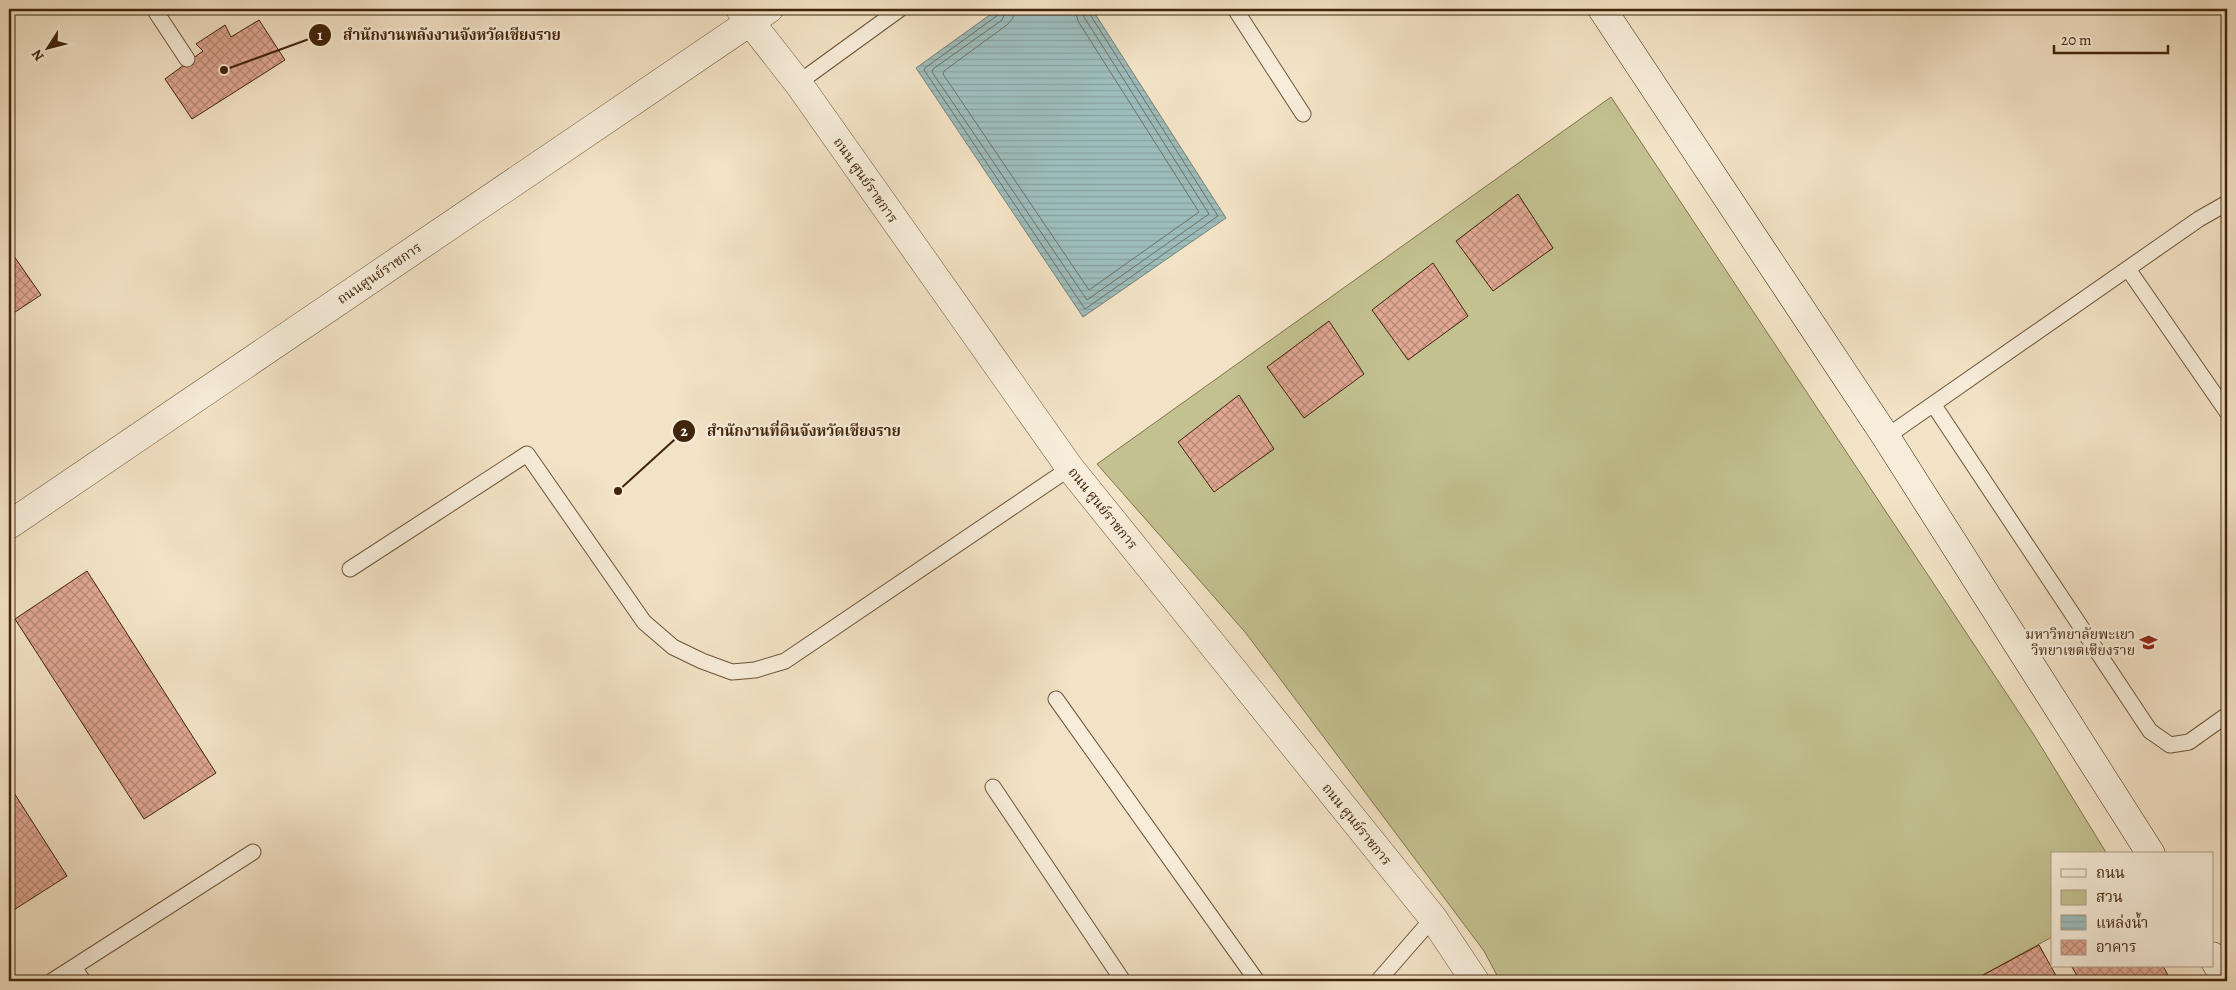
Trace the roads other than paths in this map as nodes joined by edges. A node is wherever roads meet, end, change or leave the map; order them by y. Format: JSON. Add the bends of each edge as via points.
{"nodes":[{"id":1,"x":154,"y":9,"type":"edge"},
{"id":2,"x":900,"y":9,"type":"edge"},
{"id":3,"x":1235,"y":9,"type":"edge"},
{"id":4,"x":1602,"y":9,"type":"edge"},
{"id":5,"x":753,"y":13,"type":"edge"},
{"id":6,"x":187,"y":59,"type":"dead end"},
{"id":7,"x":798,"y":83,"type":"junction"},
{"id":8,"x":1303,"y":114,"type":"dead end"},
{"id":9,"x":2227,"y":202,"type":"edge"},
{"id":10,"x":2128,"y":269,"type":"junction"},
{"id":11,"x":1934,"y":404,"type":"junction"},
{"id":12,"x":2227,"y":412,"type":"edge"},
{"id":13,"x":1886,"y":437,"type":"junction"},
{"id":14,"x":1070,"y":468,"type":"junction"},
{"id":15,"x":9,"y":525,"type":"edge"},
{"id":16,"x":350,"y":569,"type":"dead end"},
{"id":17,"x":1056,"y":699,"type":"dead end"},
{"id":18,"x":2227,"y":715,"type":"edge"},
{"id":19,"x":993,"y":787,"type":"dead end"},
{"id":20,"x":253,"y":852,"type":"dead end"},
{"id":21,"x":2150,"y":852,"type":"edge"},
{"id":22,"x":1433,"y":918,"type":"junction"},
{"id":23,"x":2214,"y":960,"type":"edge"},
{"id":24,"x":74,"y":968,"type":"junction"},
{"id":25,"x":52,"y":981,"type":"edge"},
{"id":26,"x":83,"y":981,"type":"edge"},
{"id":27,"x":1123,"y":981,"type":"edge"},
{"id":28,"x":1258,"y":981,"type":"edge"},
{"id":29,"x":1378,"y":981,"type":"edge"},
{"id":30,"x":1475,"y":981,"type":"edge"},
{"id":31,"x":2226,"y":981,"type":"edge"}],
"edges":[{"from":1,"to":6,"type":"lane"},
{"from":2,"to":7,"type":"lane"},
{"from":3,"to":8,"type":"lane"},
{"from":4,"to":13,"type":"street"},
{"from":5,"to":7,"type":"street","name":"ถนน ศูนย์ราชการ"},
{"from":5,"to":15,"type":"street","name":"ถนนศูนย์ราชการ"},
{"from":7,"to":14,"type":"street","name":"ถนน ศูนย์ราชการ"},
{"from":9,"to":10,"type":"lane"},
{"from":10,"to":11,"type":"lane"},
{"from":10,"to":12,"type":"lane"},
{"from":11,"to":13,"type":"lane"},
{"from":11,"to":18,"type":"lane","via":[[2150,730],[2170,745],[2189,742]]},
{"from":13,"to":21,"type":"street"},
{"from":14,"to":16,"type":"lane","via":[[785,660],[755,670],[732,672],[702,661],[673,647],[644,622],[527,454]]},
{"from":14,"to":22,"type":"street","name":"ถนน ศูนย์ราชการ"},
{"from":17,"to":28,"type":"lane"},
{"from":19,"to":27,"type":"lane"},
{"from":20,"to":24,"type":"lane"},
{"from":22,"to":29,"type":"lane"},
{"from":22,"to":30,"type":"street","name":"ถนน ศูนย์ราชการ"},
{"from":23,"to":31,"type":"street"},
{"from":24,"to":25,"type":"lane"},
{"from":24,"to":26,"type":"lane"}]}
